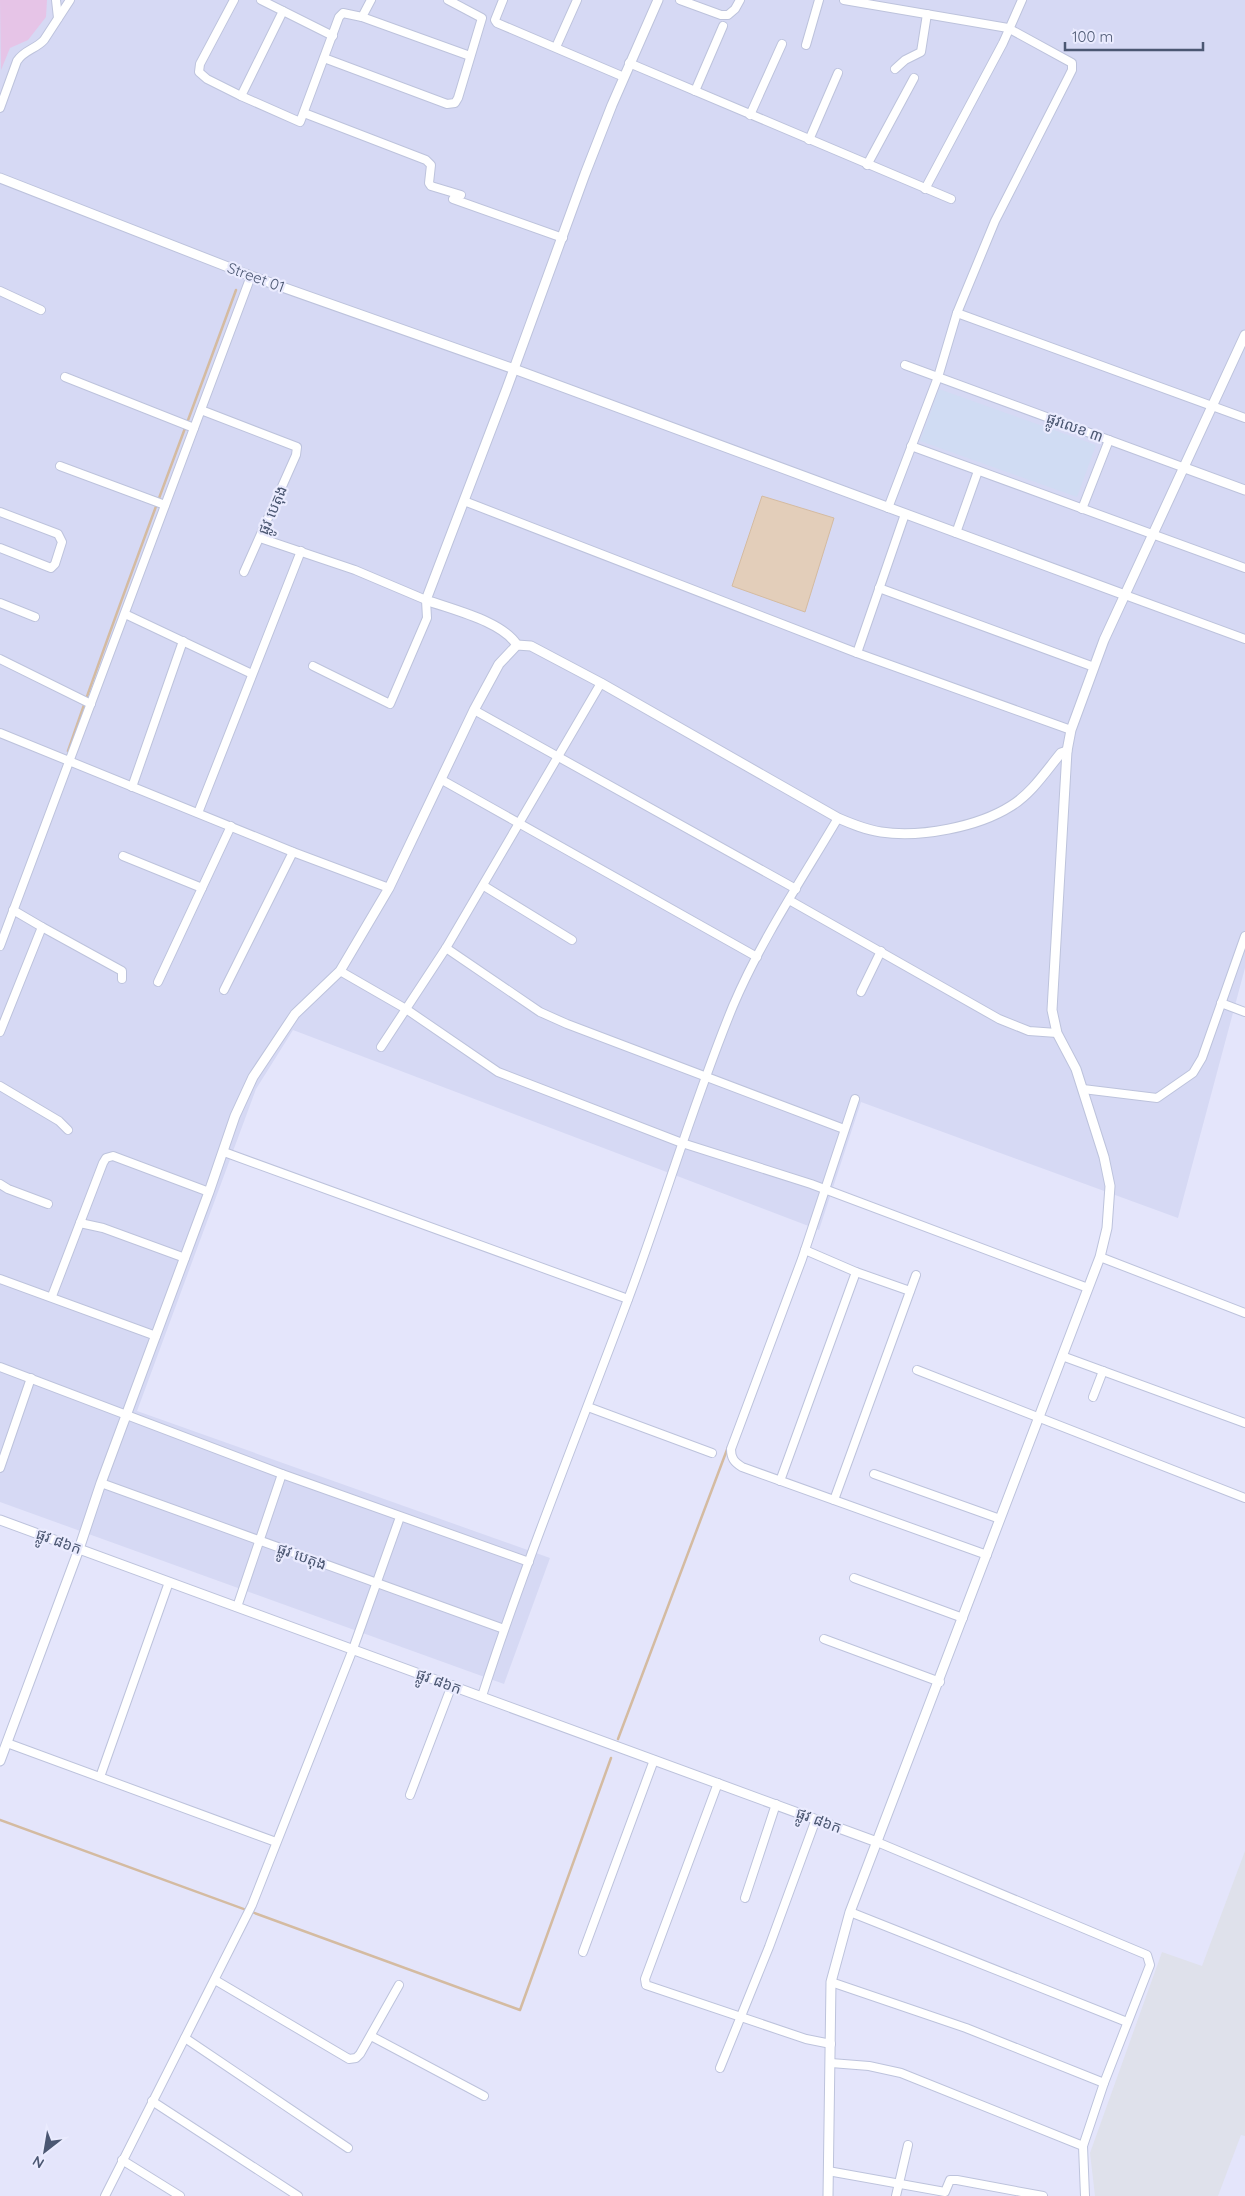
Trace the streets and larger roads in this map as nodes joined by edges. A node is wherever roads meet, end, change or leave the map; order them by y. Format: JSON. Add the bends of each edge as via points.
{"nodes":[{"id":1,"x":56,"y":0,"type":"edge"},
{"id":2,"x":70,"y":0,"type":"edge"},
{"id":3,"x":234,"y":0,"type":"edge"},
{"id":4,"x":261,"y":0,"type":"edge"},
{"id":5,"x":372,"y":0,"type":"edge"},
{"id":6,"x":448,"y":0,"type":"edge"},
{"id":7,"x":503,"y":0,"type":"edge"},
{"id":8,"x":577,"y":0,"type":"edge"},
{"id":9,"x":658,"y":0,"type":"edge"},
{"id":10,"x":680,"y":0,"type":"edge"},
{"id":11,"x":740,"y":0,"type":"edge"},
{"id":12,"x":819,"y":0,"type":"edge"},
{"id":13,"x":849,"y":0,"type":"edge"},
{"id":14,"x":1022,"y":0,"type":"edge"},
{"id":15,"x":283,"y":11,"type":"junction"},
{"id":16,"x":927,"y":14,"type":"junction"},
{"id":17,"x":362,"y":17,"type":"junction"},
{"id":18,"x":58,"y":18,"type":"junction"},
{"id":19,"x":723,"y":26,"type":"dead end"},
{"id":20,"x":1008,"y":28,"type":"junction"},
{"id":21,"x":333,"y":36,"type":"junction"},
{"id":22,"x":782,"y":44,"type":"dead end"},
{"id":23,"x":806,"y":46,"type":"dead end"},
{"id":24,"x":556,"y":47,"type":"junction"},
{"id":25,"x":470,"y":56,"type":"junction"},
{"id":26,"x":324,"y":58,"type":"junction"},
{"id":27,"x":630,"y":63,"type":"junction"},
{"id":28,"x":895,"y":69,"type":"dead end"},
{"id":29,"x":838,"y":73,"type":"dead end"},
{"id":30,"x":624,"y":77,"type":"junction"},
{"id":31,"x":914,"y":78,"type":"dead end"},
{"id":32,"x":695,"y":91,"type":"junction"},
{"id":33,"x":241,"y":96,"type":"junction"},
{"id":34,"x":0,"y":105,"type":"edge"},
{"id":35,"x":304,"y":113,"type":"junction"},
{"id":36,"x":750,"y":115,"type":"junction"},
{"id":37,"x":809,"y":140,"type":"junction"},
{"id":38,"x":867,"y":165,"type":"junction"},
{"id":39,"x":0,"y":178,"type":"edge"},
{"id":40,"x":925,"y":190,"type":"junction"},
{"id":41,"x":461,"y":194,"type":"dead end"},
{"id":42,"x":453,"y":199,"type":"dead end"},
{"id":43,"x":951,"y":199,"type":"dead end"},
{"id":44,"x":563,"y":238,"type":"junction"},
{"id":45,"x":251,"y":276,"type":"junction"},
{"id":46,"x":0,"y":291,"type":"edge"},
{"id":47,"x":41,"y":310,"type":"dead end"},
{"id":48,"x":957,"y":313,"type":"junction"},
{"id":49,"x":1245,"y":336,"type":"edge"},
{"id":50,"x":1242,"y":348,"type":"edge"},
{"id":51,"x":905,"y":365,"type":"dead end"},
{"id":52,"x":514,"y":369,"type":"junction"},
{"id":53,"x":65,"y":377,"type":"dead end"},
{"id":54,"x":938,"y":377,"type":"junction"},
{"id":55,"x":1213,"y":406,"type":"junction"},
{"id":56,"x":201,"y":410,"type":"junction"},
{"id":57,"x":1245,"y":418,"type":"edge"},
{"id":58,"x":188,"y":426,"type":"junction"},
{"id":59,"x":1109,"y":440,"type":"junction"},
{"id":60,"x":911,"y":446,"type":"junction"},
{"id":61,"x":60,"y":466,"type":"dead end"},
{"id":62,"x":1185,"y":468,"type":"junction"},
{"id":63,"x":978,"y":471,"type":"junction"},
{"id":64,"x":1245,"y":490,"type":"edge"},
{"id":65,"x":464,"y":501,"type":"junction"},
{"id":66,"x":163,"y":505,"type":"junction"},
{"id":67,"x":888,"y":508,"type":"junction"},
{"id":68,"x":1082,"y":509,"type":"junction"},
{"id":69,"x":0,"y":512,"type":"edge"},
{"id":70,"x":905,"y":514,"type":"junction"},
{"id":71,"x":956,"y":533,"type":"junction"},
{"id":72,"x":1154,"y":535,"type":"junction"},
{"id":73,"x":260,"y":538,"type":"junction"},
{"id":74,"x":0,"y":548,"type":"edge"},
{"id":75,"x":301,"y":551,"type":"junction"},
{"id":76,"x":1245,"y":568,"type":"edge"},
{"id":77,"x":244,"y":572,"type":"dead end"},
{"id":78,"x":879,"y":588,"type":"junction"},
{"id":79,"x":1125,"y":595,"type":"junction"},
{"id":80,"x":426,"y":600,"type":"junction"},
{"id":81,"x":0,"y":603,"type":"edge"},
{"id":82,"x":125,"y":614,"type":"junction"},
{"id":83,"x":34,"y":617,"type":"dead end"},
{"id":84,"x":1245,"y":639,"type":"edge"},
{"id":85,"x":183,"y":641,"type":"junction"},
{"id":86,"x":517,"y":645,"type":"junction"},
{"id":87,"x":858,"y":653,"type":"junction"},
{"id":88,"x":0,"y":659,"type":"edge"},
{"id":89,"x":313,"y":666,"type":"dead end"},
{"id":90,"x":1094,"y":667,"type":"junction"},
{"id":91,"x":252,"y":674,"type":"junction"},
{"id":92,"x":601,"y":683,"type":"junction"},
{"id":93,"x":87,"y":701,"type":"junction"},
{"id":94,"x":474,"y":710,"type":"junction"},
{"id":95,"x":1071,"y":730,"type":"junction"},
{"id":96,"x":0,"y":733,"type":"edge"},
{"id":97,"x":1067,"y":751,"type":"junction"},
{"id":98,"x":559,"y":757,"type":"junction"},
{"id":99,"x":70,"y":762,"type":"junction"},
{"id":100,"x":442,"y":780,"type":"junction"},
{"id":101,"x":132,"y":787,"type":"junction"},
{"id":102,"x":198,"y":813,"type":"junction"},
{"id":103,"x":838,"y":818,"type":"junction"},
{"id":104,"x":519,"y":824,"type":"junction"},
{"id":105,"x":231,"y":826,"type":"junction"},
{"id":106,"x":293,"y":852,"type":"junction"},
{"id":107,"x":123,"y":856,"type":"dead end"},
{"id":108,"x":484,"y":886,"type":"junction"},
{"id":109,"x":202,"y":888,"type":"junction"},
{"id":110,"x":389,"y":888,"type":"junction"},
{"id":111,"x":796,"y":889,"type":"junction"},
{"id":112,"x":789,"y":900,"type":"junction"},
{"id":113,"x":13,"y":910,"type":"junction"},
{"id":114,"x":42,"y":927,"type":"junction"},
{"id":115,"x":3,"y":930,"type":"edge"},
{"id":116,"x":1245,"y":936,"type":"edge"},
{"id":117,"x":572,"y":940,"type":"dead end"},
{"id":118,"x":0,"y":946,"type":"edge"},
{"id":119,"x":446,"y":948,"type":"junction"},
{"id":120,"x":881,"y":951,"type":"junction"},
{"id":121,"x":757,"y":957,"type":"junction"},
{"id":122,"x":340,"y":971,"type":"junction"},
{"id":123,"x":122,"y":979,"type":"dead end"},
{"id":124,"x":158,"y":982,"type":"dead end"},
{"id":125,"x":224,"y":990,"type":"dead end"},
{"id":126,"x":861,"y":992,"type":"dead end"},
{"id":127,"x":1221,"y":1003,"type":"junction"},
{"id":128,"x":406,"y":1009,"type":"junction"},
{"id":129,"x":1245,"y":1012,"type":"edge"},
{"id":130,"x":0,"y":1032,"type":"edge"},
{"id":131,"x":1057,"y":1032,"type":"junction"},
{"id":132,"x":381,"y":1047,"type":"dead end"},
{"id":133,"x":706,"y":1077,"type":"junction"},
{"id":134,"x":0,"y":1086,"type":"edge"},
{"id":135,"x":1083,"y":1089,"type":"junction"},
{"id":136,"x":855,"y":1099,"type":"dead end"},
{"id":137,"x":844,"y":1129,"type":"junction"},
{"id":138,"x":68,"y":1130,"type":"dead end"},
{"id":139,"x":682,"y":1142,"type":"junction"},
{"id":140,"x":224,"y":1152,"type":"junction"},
{"id":141,"x":0,"y":1184,"type":"edge"},
{"id":142,"x":824,"y":1189,"type":"junction"},
{"id":143,"x":209,"y":1192,"type":"junction"},
{"id":144,"x":48,"y":1204,"type":"dead end"},
{"id":145,"x":80,"y":1223,"type":"junction"},
{"id":146,"x":805,"y":1250,"type":"junction"},
{"id":147,"x":1100,"y":1257,"type":"junction"},
{"id":148,"x":185,"y":1258,"type":"junction"},
{"id":149,"x":856,"y":1272,"type":"junction"},
{"id":150,"x":916,"y":1275,"type":"dead end"},
{"id":151,"x":0,"y":1279,"type":"edge"},
{"id":152,"x":1088,"y":1288,"type":"junction"},
{"id":153,"x":910,"y":1291,"type":"junction"},
{"id":154,"x":52,"y":1296,"type":"junction"},
{"id":155,"x":628,"y":1299,"type":"junction"},
{"id":156,"x":1245,"y":1313,"type":"edge"},
{"id":157,"x":156,"y":1336,"type":"junction"},
{"id":158,"x":1062,"y":1356,"type":"junction"},
{"id":159,"x":0,"y":1367,"type":"edge"},
{"id":160,"x":917,"y":1370,"type":"dead end"},
{"id":161,"x":1103,"y":1371,"type":"junction"},
{"id":162,"x":31,"y":1378,"type":"junction"},
{"id":163,"x":1093,"y":1397,"type":"dead end"},
{"id":164,"x":588,"y":1407,"type":"junction"},
{"id":165,"x":127,"y":1414,"type":"junction"},
{"id":166,"x":1040,"y":1418,"type":"junction"},
{"id":167,"x":1245,"y":1423,"type":"edge"},
{"id":168,"x":712,"y":1453,"type":"dead end"},
{"id":169,"x":0,"y":1468,"type":"edge"},
{"id":170,"x":282,"y":1474,"type":"junction"},
{"id":171,"x":874,"y":1474,"type":"dead end"},
{"id":172,"x":780,"y":1480,"type":"junction"},
{"id":173,"x":101,"y":1483,"type":"junction"},
{"id":174,"x":1245,"y":1498,"type":"edge"},
{"id":175,"x":834,"y":1500,"type":"junction"},
{"id":176,"x":400,"y":1517,"type":"junction"},
{"id":177,"x":1000,"y":1519,"type":"junction"},
{"id":178,"x":0,"y":1520,"type":"edge"},
{"id":179,"x":261,"y":1541,"type":"junction"},
{"id":180,"x":79,"y":1549,"type":"junction"},
{"id":181,"x":987,"y":1556,"type":"junction"},
{"id":182,"x":529,"y":1562,"type":"junction"},
{"id":183,"x":854,"y":1578,"type":"dead end"},
{"id":184,"x":169,"y":1582,"type":"junction"},
{"id":185,"x":377,"y":1583,"type":"junction"},
{"id":186,"x":237,"y":1607,"type":"junction"},
{"id":187,"x":963,"y":1618,"type":"junction"},
{"id":188,"x":504,"y":1629,"type":"junction"},
{"id":189,"x":824,"y":1639,"type":"dead end"},
{"id":190,"x":353,"y":1649,"type":"junction"},
{"id":191,"x":940,"y":1682,"type":"junction"},
{"id":192,"x":452,"y":1685,"type":"junction"},
{"id":193,"x":482,"y":1696,"type":"junction"},
{"id":194,"x":6,"y":1743,"type":"junction"},
{"id":195,"x":654,"y":1760,"type":"junction"},
{"id":196,"x":0,"y":1761,"type":"edge"},
{"id":197,"x":100,"y":1777,"type":"junction"},
{"id":198,"x":718,"y":1783,"type":"junction"},
{"id":199,"x":410,"y":1795,"type":"dead end"},
{"id":200,"x":776,"y":1804,"type":"junction"},
{"id":201,"x":816,"y":1819,"type":"junction"},
{"id":202,"x":276,"y":1842,"type":"junction"},
{"id":203,"x":877,"y":1842,"type":"junction"},
{"id":204,"x":745,"y":1898,"type":"dead end"},
{"id":205,"x":850,"y":1912,"type":"junction"},
{"id":206,"x":583,"y":1952,"type":"dead end"},
{"id":207,"x":215,"y":1980,"type":"junction"},
{"id":208,"x":832,"y":1982,"type":"junction"},
{"id":209,"x":399,"y":1985,"type":"dead end"},
{"id":210,"x":741,"y":2017,"type":"junction"},
{"id":211,"x":1128,"y":2022,"type":"junction"},
{"id":212,"x":371,"y":2036,"type":"junction"},
{"id":213,"x":184,"y":2038,"type":"junction"},
{"id":214,"x":831,"y":2044,"type":"junction"},
{"id":215,"x":831,"y":2063,"type":"junction"},
{"id":216,"x":720,"y":2068,"type":"dead end"},
{"id":217,"x":1104,"y":2083,"type":"junction"},
{"id":218,"x":484,"y":2096,"type":"dead end"},
{"id":219,"x":152,"y":2101,"type":"junction"},
{"id":220,"x":908,"y":2145,"type":"dead end"},
{"id":221,"x":1083,"y":2146,"type":"junction"},
{"id":222,"x":348,"y":2148,"type":"dead end"},
{"id":223,"x":122,"y":2160,"type":"junction"},
{"id":224,"x":828,"y":2170,"type":"junction"},
{"id":225,"x":900,"y":2183,"type":"junction"},
{"id":226,"x":944,"y":2194,"type":"edge"},
{"id":227,"x":105,"y":2196,"type":"edge"},
{"id":228,"x":180,"y":2196,"type":"edge"},
{"id":229,"x":298,"y":2196,"type":"edge"},
{"id":230,"x":828,"y":2196,"type":"edge"},
{"id":231,"x":896,"y":2196,"type":"edge"},
{"id":232,"x":1043,"y":2196,"type":"edge"},
{"id":233,"x":1086,"y":2196,"type":"edge"}],
"edges":[{"from":1,"to":18,"type":"street"},
{"from":2,"to":18,"type":"street"},
{"from":3,"to":33,"type":"street","via":[[198,70],[202,76]]},
{"from":4,"to":15,"type":"street"},
{"from":5,"to":17,"type":"street"},
{"from":6,"to":25,"type":"street","via":[[482,18]]},
{"from":7,"to":24,"type":"street","via":[[495,20],[497,23]]},
{"from":8,"to":24,"type":"street"},
{"from":9,"to":27,"type":"street"},
{"from":10,"to":11,"type":"street","via":[[721,15],[728,15]]},
{"from":12,"to":23,"type":"street"},
{"from":13,"to":16,"type":"street"},
{"from":14,"to":20,"type":"street"},
{"from":15,"to":21,"type":"street"},
{"from":15,"to":33,"type":"street"},
{"from":16,"to":20,"type":"street"},
{"from":16,"to":28,"type":"street","via":[[921,52]]},
{"from":17,"to":21,"type":"street","via":[[343,13]]},
{"from":17,"to":25,"type":"street"},
{"from":18,"to":34,"type":"street","via":[[40,45],[24,52],[17,61]]},
{"from":19,"to":32,"type":"street"},
{"from":20,"to":40,"type":"street"},
{"from":20,"to":48,"type":"street","via":[[1062,56],[1072,63],[1072,70],[995,221]]},
{"from":21,"to":26,"type":"street"},
{"from":22,"to":36,"type":"street"},
{"from":24,"to":30,"type":"street"},
{"from":25,"to":26,"type":"street","via":[[458,98],[455,103],[447,104]]},
{"from":26,"to":35,"type":"street"},
{"from":27,"to":30,"type":"street"},
{"from":27,"to":32,"type":"street"},
{"from":29,"to":37,"type":"street"},
{"from":30,"to":44,"type":"street"},
{"from":31,"to":38,"type":"street"},
{"from":32,"to":36,"type":"street"},
{"from":33,"to":35,"type":"street","via":[[300,122]]},
{"from":35,"to":41,"type":"street","via":[[426,160],[431,165],[431,186]]},
{"from":36,"to":37,"type":"street"},
{"from":37,"to":38,"type":"street"},
{"from":38,"to":40,"type":"street"},
{"from":39,"to":45,"type":"street","name":"Street 01"},
{"from":40,"to":43,"type":"street"},
{"from":42,"to":44,"type":"street"},
{"from":44,"to":52,"type":"street"},
{"from":45,"to":52,"type":"street","name":"Street 01"},
{"from":45,"to":56,"type":"street"},
{"from":46,"to":47,"type":"street"},
{"from":48,"to":54,"type":"street"},
{"from":48,"to":55,"type":"street"},
{"from":49,"to":50,"type":"street"},
{"from":50,"to":55,"type":"street"},
{"from":51,"to":54,"type":"street","name":"ផ្លូវលេខ ៣"},
{"from":52,"to":65,"type":"street"},
{"from":52,"to":67,"type":"street","name":"Street 01"},
{"from":53,"to":58,"type":"street"},
{"from":54,"to":59,"type":"street","name":"ផ្លូវលេខ ៣"},
{"from":54,"to":60,"type":"street"},
{"from":55,"to":57,"type":"street"},
{"from":55,"to":62,"type":"street"},
{"from":56,"to":58,"type":"street"},
{"from":56,"to":73,"type":"street","name":"ផ្លូវ បេតុង","via":[[297,446]]},
{"from":58,"to":66,"type":"street"},
{"from":59,"to":62,"type":"street","name":"ផ្លូវលេខ ៣"},
{"from":59,"to":68,"type":"street"},
{"from":60,"to":63,"type":"street"},
{"from":60,"to":67,"type":"street"},
{"from":61,"to":66,"type":"street"},
{"from":62,"to":64,"type":"street","name":"ផ្លូវលេខ ៣"},
{"from":62,"to":72,"type":"street"},
{"from":63,"to":68,"type":"street"},
{"from":63,"to":71,"type":"street"},
{"from":65,"to":80,"type":"street"},
{"from":65,"to":87,"type":"street"},
{"from":66,"to":82,"type":"street"},
{"from":67,"to":70,"type":"street","name":"Street 01"},
{"from":68,"to":72,"type":"street"},
{"from":69,"to":74,"type":"street","via":[[58,534],[62,542],[51,568]]},
{"from":70,"to":71,"type":"street","name":"Street 01"},
{"from":70,"to":78,"type":"street"},
{"from":71,"to":79,"type":"street","name":"Street 01"},
{"from":72,"to":76,"type":"street"},
{"from":72,"to":79,"type":"street"},
{"from":73,"to":75,"type":"street"},
{"from":73,"to":77,"type":"street","name":"ផ្លូវ បេតុង"},
{"from":75,"to":80,"type":"street"},
{"from":75,"to":91,"type":"street"},
{"from":78,"to":87,"type":"street"},
{"from":78,"to":90,"type":"street"},
{"from":79,"to":84,"type":"street"},
{"from":79,"to":90,"type":"street"},
{"from":80,"to":86,"type":"street","via":[[488,624],[511,636]]},
{"from":80,"to":89,"type":"street","via":[[427,618],[390,704]]},
{"from":81,"to":83,"type":"street"},
{"from":82,"to":85,"type":"street"},
{"from":82,"to":93,"type":"street"},
{"from":85,"to":91,"type":"street"},
{"from":85,"to":101,"type":"street"},
{"from":86,"to":92,"type":"street","via":[[531,646]]},
{"from":86,"to":94,"type":"street","via":[[499,664]]},
{"from":87,"to":95,"type":"street"},
{"from":88,"to":93,"type":"street"},
{"from":90,"to":95,"type":"street"},
{"from":91,"to":102,"type":"street"},
{"from":92,"to":98,"type":"street"},
{"from":92,"to":103,"type":"street"},
{"from":93,"to":99,"type":"street"},
{"from":94,"to":98,"type":"street"},
{"from":94,"to":100,"type":"street"},
{"from":95,"to":97,"type":"street"},
{"from":96,"to":99,"type":"street"},
{"from":97,"to":103,"type":"street","via":[[1061,753],[1038,782],[1011,806],[971,823],[898,834],[863,828]]},
{"from":97,"to":131,"type":"street","via":[[1052,1010]]},
{"from":98,"to":104,"type":"street"},
{"from":98,"to":111,"type":"street"},
{"from":99,"to":101,"type":"street"},
{"from":99,"to":113,"type":"street"},
{"from":100,"to":104,"type":"street"},
{"from":100,"to":110,"type":"street"},
{"from":101,"to":102,"type":"street"},
{"from":102,"to":105,"type":"street"},
{"from":103,"to":111,"type":"street"},
{"from":104,"to":108,"type":"street"},
{"from":104,"to":121,"type":"street"},
{"from":105,"to":106,"type":"street"},
{"from":105,"to":109,"type":"street"},
{"from":106,"to":110,"type":"street"},
{"from":106,"to":125,"type":"street"},
{"from":107,"to":109,"type":"street"},
{"from":108,"to":117,"type":"street"},
{"from":108,"to":119,"type":"street"},
{"from":109,"to":124,"type":"street"},
{"from":110,"to":122,"type":"street"},
{"from":111,"to":112,"type":"street"},
{"from":112,"to":120,"type":"street"},
{"from":112,"to":121,"type":"street"},
{"from":113,"to":114,"type":"street"},
{"from":113,"to":115,"type":"street"},
{"from":114,"to":123,"type":"street","via":[[110,963],[122,971]]},
{"from":114,"to":130,"type":"street"},
{"from":115,"to":118,"type":"street"},
{"from":116,"to":127,"type":"street"},
{"from":119,"to":128,"type":"street"},
{"from":119,"to":133,"type":"street","via":[[540,1012]]},
{"from":120,"to":126,"type":"street"},
{"from":120,"to":131,"type":"street","via":[[998,1019],[1029,1031]]},
{"from":121,"to":133,"type":"street","via":[[734,1004]]},
{"from":122,"to":128,"type":"street"},
{"from":122,"to":140,"type":"street","via":[[295,1014],[253,1077],[235,1116]]},
{"from":127,"to":129,"type":"street"},
{"from":127,"to":135,"type":"street","via":[[1202,1058],[1193,1073],[1157,1098]]},
{"from":128,"to":132,"type":"street"},
{"from":128,"to":139,"type":"street","via":[[498,1072]]},
{"from":131,"to":135,"type":"street"},
{"from":133,"to":137,"type":"street"},
{"from":133,"to":139,"type":"street"},
{"from":134,"to":138,"type":"street","via":[[59,1121]]},
{"from":135,"to":147,"type":"street","via":[[1110,1186],[1107,1228]]},
{"from":136,"to":137,"type":"street"},
{"from":137,"to":142,"type":"street"},
{"from":139,"to":142,"type":"street"},
{"from":139,"to":155,"type":"street"},
{"from":140,"to":143,"type":"street"},
{"from":140,"to":155,"type":"street"},
{"from":141,"to":144,"type":"street"},
{"from":142,"to":146,"type":"street"},
{"from":142,"to":152,"type":"street"},
{"from":143,"to":145,"type":"street","via":[[113,1156],[103,1163]]},
{"from":143,"to":148,"type":"street"},
{"from":145,"to":148,"type":"street","via":[[103,1228]]},
{"from":145,"to":154,"type":"street"},
{"from":146,"to":149,"type":"street"},
{"from":146,"to":172,"type":"street","via":[[731,1449],[732,1459],[742,1467]]},
{"from":147,"to":152,"type":"street"},
{"from":147,"to":156,"type":"street"},
{"from":148,"to":157,"type":"street"},
{"from":149,"to":153,"type":"street"},
{"from":149,"to":172,"type":"street"},
{"from":150,"to":153,"type":"street"},
{"from":151,"to":154,"type":"street"},
{"from":152,"to":158,"type":"street"},
{"from":153,"to":175,"type":"street"},
{"from":154,"to":157,"type":"street"},
{"from":155,"to":164,"type":"street"},
{"from":157,"to":165,"type":"street"},
{"from":158,"to":161,"type":"street"},
{"from":158,"to":166,"type":"street"},
{"from":159,"to":162,"type":"street"},
{"from":160,"to":166,"type":"street"},
{"from":161,"to":163,"type":"street"},
{"from":161,"to":167,"type":"street"},
{"from":162,"to":165,"type":"street"},
{"from":162,"to":169,"type":"street"},
{"from":164,"to":168,"type":"street"},
{"from":164,"to":182,"type":"street"},
{"from":165,"to":170,"type":"street"},
{"from":165,"to":173,"type":"street"},
{"from":166,"to":174,"type":"street"},
{"from":166,"to":177,"type":"street"},
{"from":170,"to":176,"type":"street"},
{"from":170,"to":179,"type":"street"},
{"from":171,"to":177,"type":"street"},
{"from":172,"to":175,"type":"street"},
{"from":173,"to":179,"type":"street","name":"ផ្លូវ បេតុង"},
{"from":173,"to":180,"type":"street"},
{"from":175,"to":181,"type":"street"},
{"from":176,"to":182,"type":"street"},
{"from":176,"to":185,"type":"street"},
{"from":177,"to":181,"type":"street"},
{"from":178,"to":180,"type":"street","name":"ផ្លូវ ៨៦ក"},
{"from":179,"to":185,"type":"street","name":"ផ្លូវ បេតុង"},
{"from":179,"to":186,"type":"street"},
{"from":180,"to":184,"type":"street","name":"ផ្លូវ ៨៦ក"},
{"from":180,"to":194,"type":"street"},
{"from":181,"to":187,"type":"street"},
{"from":182,"to":188,"type":"street"},
{"from":183,"to":187,"type":"street"},
{"from":184,"to":186,"type":"street","name":"ផ្លូវ ៨៦ក"},
{"from":184,"to":197,"type":"street"},
{"from":185,"to":188,"type":"street","name":"ផ្លូវ បេតុង"},
{"from":185,"to":190,"type":"street"},
{"from":186,"to":190,"type":"street","name":"ផ្លូវ ៨៦ក"},
{"from":187,"to":191,"type":"street"},
{"from":188,"to":193,"type":"street"},
{"from":189,"to":191,"type":"street"},
{"from":190,"to":192,"type":"street","name":"ផ្លូវ ៨៦ក"},
{"from":190,"to":202,"type":"street"},
{"from":191,"to":203,"type":"street"},
{"from":192,"to":193,"type":"street","name":"ផ្លូវ ៨៦ក"},
{"from":192,"to":199,"type":"street"},
{"from":193,"to":195,"type":"street","name":"ផ្លូវ ៨៦ក"},
{"from":194,"to":196,"type":"street"},
{"from":194,"to":197,"type":"street"},
{"from":195,"to":198,"type":"street","name":"ផ្លូវ ៨៦ក"},
{"from":195,"to":206,"type":"street"},
{"from":197,"to":202,"type":"street"},
{"from":198,"to":200,"type":"street","name":"ផ្លូវ ៨៦ក"},
{"from":198,"to":210,"type":"street","via":[[645,1978],[646,1985],[655,1989]]},
{"from":200,"to":201,"type":"street","name":"ផ្លូវ ៨៦ក"},
{"from":200,"to":204,"type":"street"},
{"from":201,"to":203,"type":"street","name":"ផ្លូវ ៨៦ក"},
{"from":201,"to":210,"type":"street"},
{"from":202,"to":207,"type":"street","via":[[252,1905]]},
{"from":203,"to":205,"type":"street"},
{"from":203,"to":211,"type":"street","via":[[1147,1955],[1150,1965]]},
{"from":205,"to":208,"type":"street"},
{"from":205,"to":211,"type":"street"},
{"from":207,"to":212,"type":"street","via":[[349,2059],[360,2054]]},
{"from":207,"to":213,"type":"street"},
{"from":208,"to":214,"type":"street"},
{"from":208,"to":217,"type":"street","via":[[966,2028]]},
{"from":209,"to":212,"type":"street"},
{"from":210,"to":214,"type":"street"},
{"from":210,"to":216,"type":"street"},
{"from":211,"to":217,"type":"street"},
{"from":212,"to":218,"type":"street"},
{"from":213,"to":219,"type":"street"},
{"from":213,"to":222,"type":"street"},
{"from":214,"to":215,"type":"street"},
{"from":215,"to":221,"type":"street","via":[[869,2066],[901,2074]]},
{"from":215,"to":224,"type":"street"},
{"from":217,"to":221,"type":"street"},
{"from":219,"to":223,"type":"street"},
{"from":219,"to":229,"type":"street"},
{"from":220,"to":225,"type":"street"},
{"from":221,"to":233,"type":"street"},
{"from":223,"to":227,"type":"street"},
{"from":223,"to":228,"type":"street"},
{"from":224,"to":225,"type":"street"},
{"from":224,"to":230,"type":"street"},
{"from":225,"to":226,"type":"street"},
{"from":225,"to":231,"type":"street"},
{"from":226,"to":232,"type":"street","via":[[950,2180],[957,2180]]}]}
